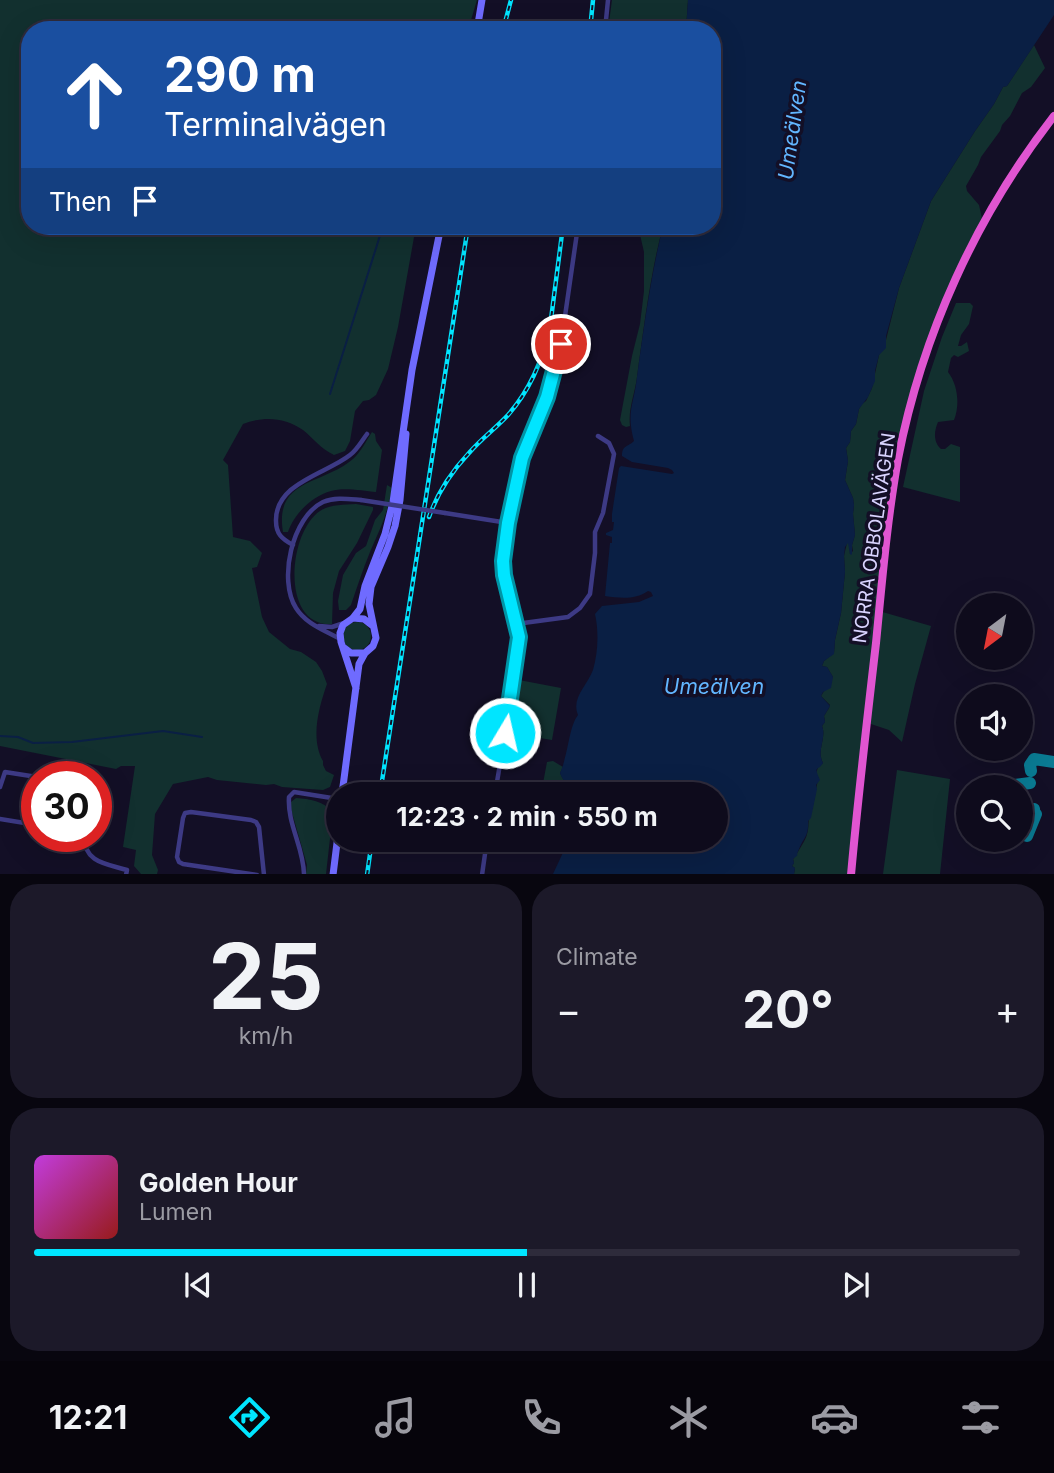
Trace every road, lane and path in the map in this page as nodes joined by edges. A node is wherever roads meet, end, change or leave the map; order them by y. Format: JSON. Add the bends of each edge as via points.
{"nodes":[{"id":1,"x":482,"y":0,"type":"edge"},
{"id":2,"x":608,"y":0,"type":"edge"},
{"id":3,"x":478,"y":21,"type":"edge"},
{"id":4,"x":606,"y":21,"type":"edge"},
{"id":5,"x":1054,"y":116,"type":"edge"},
{"id":6,"x":439,"y":235,"type":"edge"},
{"id":7,"x":578,"y":235,"type":"edge"},
{"id":8,"x":406,"y":405,"type":"junction"},
{"id":9,"x":367,"y":435,"type":"dead end"},
{"id":10,"x":598,"y":436,"type":"dead end"},
{"id":11,"x":508,"y":523,"type":"junction"},
{"id":12,"x":293,"y":545,"type":"junction"},
{"id":13,"x":349,"y":620,"type":"junction"},
{"id":14,"x":516,"y":624,"type":"junction"},
{"id":15,"x":316,"y":626,"type":"junction"},
{"id":16,"x":373,"y":626,"type":"junction"},
{"id":17,"x":341,"y":643,"type":"junction"},
{"id":18,"x":365,"y":653,"type":"junction"},
{"id":19,"x":356,"y":688,"type":"junction"},
{"id":20,"x":21,"y":774,"type":"edge"},
{"id":21,"x":344,"y":782,"type":"edge"},
{"id":22,"x":497,"y":782,"type":"edge"},
{"id":23,"x":0,"y":787,"type":"edge"},
{"id":24,"x":326,"y":797,"type":"edge"},
{"id":25,"x":0,"y":819,"type":"edge"},
{"id":26,"x":21,"y":822,"type":"edge"},
{"id":27,"x":88,"y":852,"type":"edge"},
{"id":28,"x":336,"y":852,"type":"edge"},
{"id":29,"x":485,"y":852,"type":"edge"},
{"id":30,"x":126,"y":874,"type":"edge"},
{"id":31,"x":257,"y":874,"type":"edge"},
{"id":32,"x":264,"y":874,"type":"edge"},
{"id":33,"x":304,"y":874,"type":"edge"},
{"id":34,"x":333,"y":874,"type":"edge"},
{"id":35,"x":482,"y":874,"type":"edge"},
{"id":36,"x":851,"y":874,"type":"edge"}],
"edges":[{"from":1,"to":3,"type":"main road"},
{"from":2,"to":4,"type":"street"},
{"from":5,"to":36,"type":"highway","name":"NORRA OBBOLAVÄGEN","via":[[1014,172],[972,245],[939,318],[913,394],[889,519]]},
{"from":6,"to":8,"type":"main road"},
{"from":7,"to":11,"type":"street","via":[[561,344],[547,397],[522,458]]},
{"from":8,"to":13,"type":"main road","via":[[385,534],[360,609]]},
{"from":8,"to":16,"type":"main road","via":[[400,500],[371,587]]},
{"from":9,"to":12,"type":"street","via":[[348,456],[286,495],[276,514],[277,531]]},
{"from":10,"to":14,"type":"street","via":[[609,443],[614,454],[595,532],[590,594],[568,617]]},
{"from":11,"to":12,"type":"street","bridge":true,"via":[[334,499],[314,508],[301,522]]},
{"from":11,"to":14,"type":"street","via":[[504,575]]},
{"from":12,"to":15,"type":"street","via":[[289,592],[299,614]]},
{"from":13,"to":15,"type":"street","via":[[332,627]]},
{"from":13,"to":16,"type":"main road","via":[[364,619]]},
{"from":13,"to":17,"type":"main road","via":[[341,629]]},
{"from":14,"to":22,"type":"street","via":[[517,654]]},
{"from":15,"to":17,"type":"street"},
{"from":16,"to":18,"type":"main road","via":[[375,642]]},
{"from":17,"to":18,"type":"main road","via":[[351,653]]},
{"from":17,"to":19,"type":"main road"},
{"from":18,"to":19,"type":"main road"},
{"from":19,"to":21,"type":"main road"},
{"from":20,"to":23,"type":"street","via":[[5,772]]},
{"from":24,"to":33,"type":"street","via":[[294,792],[289,797],[289,816]]},
{"from":25,"to":26,"type":"street"},
{"from":27,"to":30,"type":"street","via":[[94,859],[127,870]]},
{"from":28,"to":34,"type":"main road"},
{"from":29,"to":35,"type":"street"},
{"from":31,"to":32,"type":"street","via":[[179,862],[186,813],[256,822]]}]}
